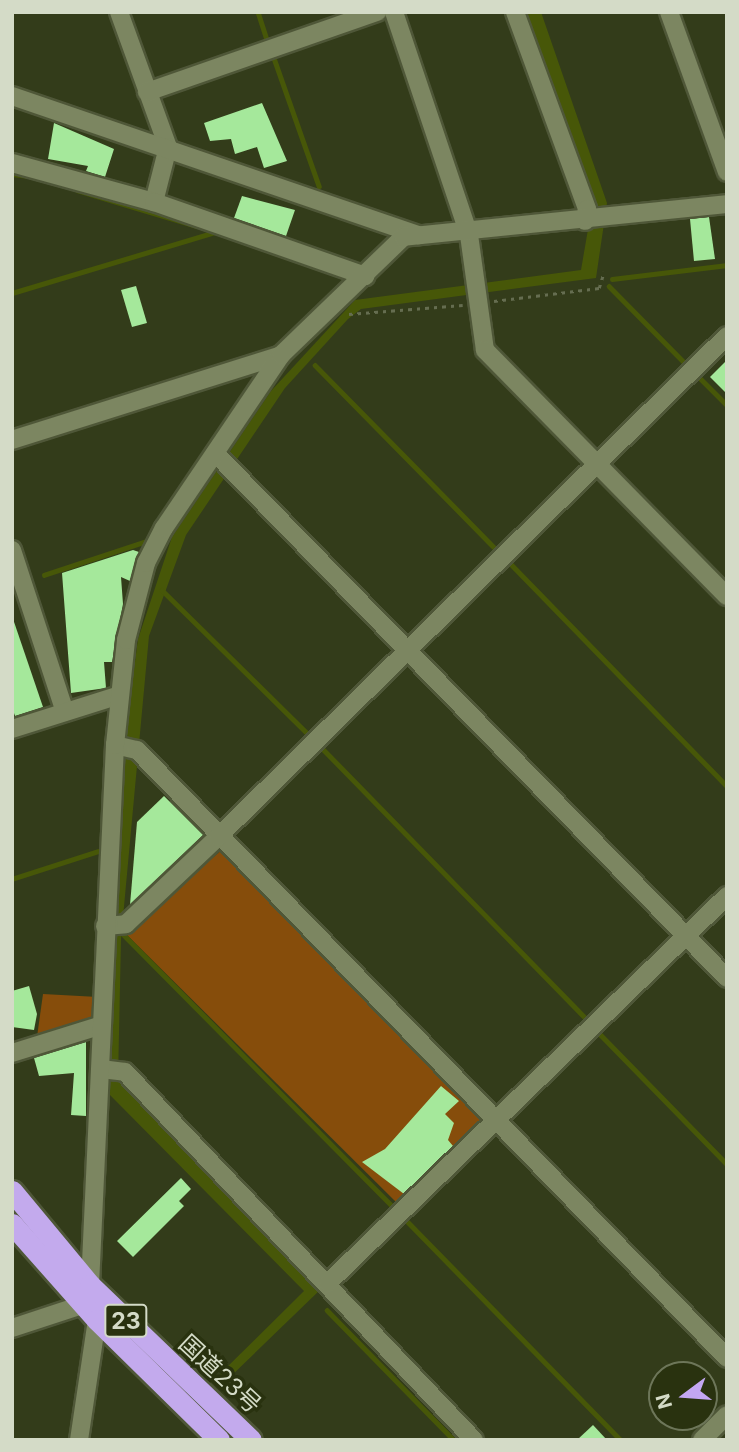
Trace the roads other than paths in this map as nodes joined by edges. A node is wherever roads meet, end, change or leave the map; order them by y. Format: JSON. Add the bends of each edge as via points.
{"nodes":[{"id":1,"x":119,"y":12,"type":"edge"},
{"id":2,"x":377,"y":12,"type":"edge"},
{"id":3,"x":394,"y":12,"type":"edge"},
{"id":4,"x":515,"y":12,"type":"edge"},
{"id":5,"x":669,"y":12,"type":"edge"},
{"id":6,"x":147,"y":92,"type":"junction"},
{"id":7,"x":12,"y":96,"type":"edge"},
{"id":8,"x":168,"y":147,"type":"junction"},
{"id":9,"x":12,"y":163,"type":"edge"},
{"id":10,"x":727,"y":172,"type":"edge"},
{"id":11,"x":154,"y":202,"type":"junction"},
{"id":12,"x":727,"y":204,"type":"edge"},
{"id":13,"x":585,"y":221,"type":"junction"},
{"id":14,"x":469,"y":235,"type":"junction"},
{"id":15,"x":422,"y":237,"type":"junction"},
{"id":16,"x":365,"y":276,"type":"junction"},
{"id":17,"x":727,"y":336,"type":"edge"},
{"id":18,"x":281,"y":355,"type":"junction"},
{"id":19,"x":12,"y":440,"type":"edge"},
{"id":20,"x":215,"y":453,"type":"junction"},
{"id":21,"x":596,"y":463,"type":"junction"},
{"id":22,"x":12,"y":550,"type":"edge"},
{"id":23,"x":727,"y":596,"type":"edge"},
{"id":24,"x":406,"y":650,"type":"junction"},
{"id":25,"x":120,"y":695,"type":"junction"},
{"id":26,"x":65,"y":712,"type":"junction"},
{"id":27,"x":12,"y":729,"type":"edge"},
{"id":28,"x":115,"y":745,"type":"junction"},
{"id":29,"x":218,"y":837,"type":"junction"},
{"id":30,"x":727,"y":895,"type":"edge"},
{"id":31,"x":105,"y":926,"type":"junction"},
{"id":32,"x":685,"y":936,"type":"junction"},
{"id":33,"x":727,"y":978,"type":"edge"},
{"id":34,"x":102,"y":1025,"type":"junction"},
{"id":35,"x":12,"y":1053,"type":"edge"},
{"id":36,"x":101,"y":1069,"type":"junction"},
{"id":37,"x":498,"y":1120,"type":"junction"},
{"id":38,"x":12,"y":1191,"type":"edge"},
{"id":39,"x":12,"y":1224,"type":"edge"},
{"id":40,"x":328,"y":1283,"type":"junction"},
{"id":41,"x":90,"y":1303,"type":"junction"},
{"id":42,"x":12,"y":1328,"type":"edge"},
{"id":43,"x":727,"y":1358,"type":"edge"},
{"id":44,"x":727,"y":1415,"type":"edge"},
{"id":45,"x":79,"y":1440,"type":"edge"},
{"id":46,"x":219,"y":1440,"type":"edge"},
{"id":47,"x":251,"y":1440,"type":"edge"},
{"id":48,"x":474,"y":1440,"type":"edge"},
{"id":49,"x":702,"y":1440,"type":"edge"}],
"edges":[{"from":1,"to":6,"type":"street"},
{"from":2,"to":6,"type":"street"},
{"from":3,"to":14,"type":"street"},
{"from":4,"to":13,"type":"street","via":[[587,209]]},
{"from":5,"to":10,"type":"street"},
{"from":6,"to":8,"type":"street"},
{"from":7,"to":8,"type":"street"},
{"from":8,"to":11,"type":"street"},
{"from":8,"to":15,"type":"street"},
{"from":9,"to":11,"type":"street"},
{"from":11,"to":16,"type":"street"},
{"from":12,"to":13,"type":"street"},
{"from":13,"to":14,"type":"street"},
{"from":14,"to":15,"type":"street"},
{"from":14,"to":21,"type":"street","via":[[485,350]]},
{"from":15,"to":16,"type":"street","via":[[403,237]]},
{"from":16,"to":18,"type":"street"},
{"from":17,"to":21,"type":"street"},
{"from":18,"to":19,"type":"street"},
{"from":18,"to":20,"type":"street"},
{"from":20,"to":24,"type":"street"},
{"from":20,"to":25,"type":"street","via":[[146,563]]},
{"from":21,"to":23,"type":"street"},
{"from":21,"to":24,"type":"street"},
{"from":22,"to":26,"type":"street"},
{"from":24,"to":29,"type":"street"},
{"from":24,"to":32,"type":"street"},
{"from":25,"to":26,"type":"street"},
{"from":25,"to":28,"type":"street"},
{"from":26,"to":27,"type":"street"},
{"from":28,"to":29,"type":"street","via":[[137,750]]},
{"from":28,"to":31,"type":"street"},
{"from":29,"to":31,"type":"street","via":[[126,924]]},
{"from":29,"to":37,"type":"street"},
{"from":30,"to":32,"type":"street"},
{"from":31,"to":34,"type":"street"},
{"from":32,"to":33,"type":"street"},
{"from":32,"to":37,"type":"street"},
{"from":34,"to":35,"type":"street"},
{"from":34,"to":36,"type":"street"},
{"from":36,"to":40,"type":"street","via":[[125,1072]]},
{"from":36,"to":41,"type":"street"},
{"from":37,"to":40,"type":"street"},
{"from":37,"to":43,"type":"street"},
{"from":38,"to":41,"type":"highway","name":"国道23号","number":"23"},
{"from":39,"to":41,"type":"highway","name":"国道23号","number":"23"},
{"from":40,"to":48,"type":"street","via":[[330,1294]]},
{"from":41,"to":42,"type":"street"},
{"from":41,"to":45,"type":"street"},
{"from":41,"to":46,"type":"highway","name":"国道23号","number":"23"},
{"from":41,"to":47,"type":"highway","name":"国道23号","number":"23"},
{"from":44,"to":49,"type":"street"}]}
